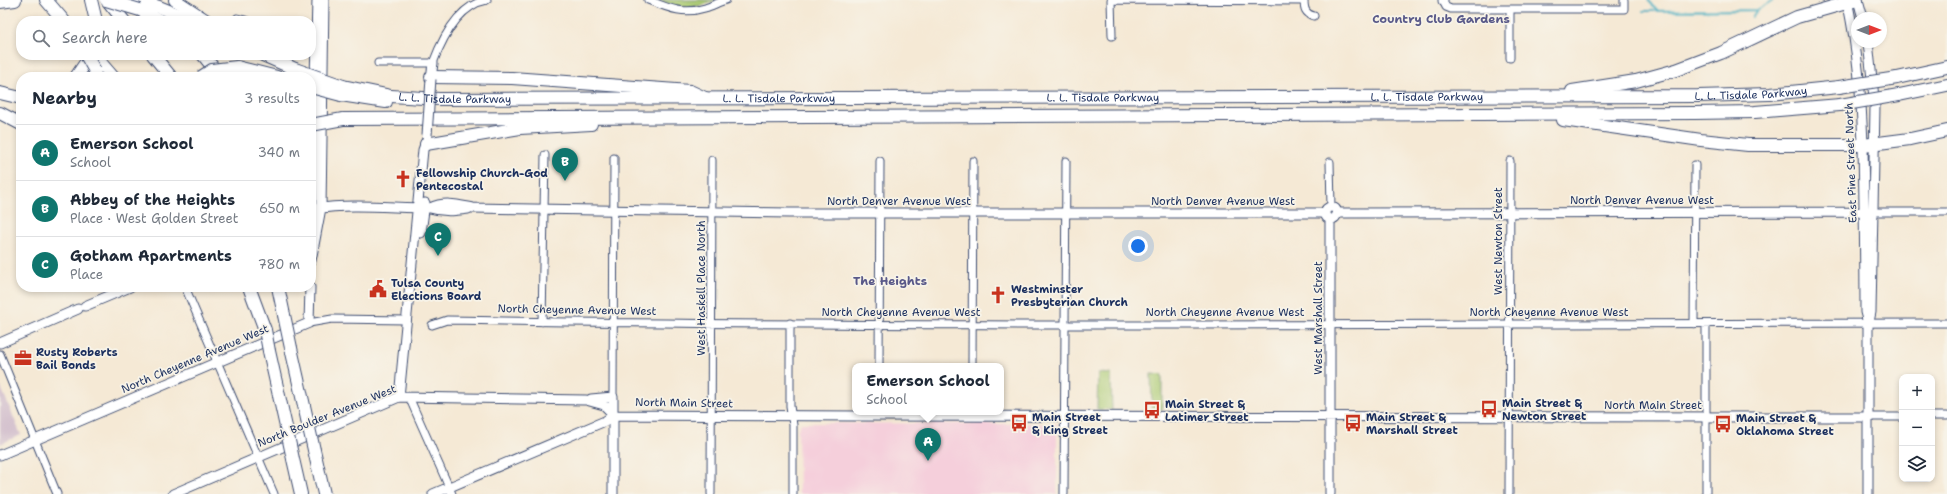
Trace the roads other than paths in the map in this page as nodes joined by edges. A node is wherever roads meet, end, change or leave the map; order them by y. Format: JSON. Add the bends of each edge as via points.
{"nodes":[{"id":1,"x":46,"y":0,"type":"edge"},
{"id":2,"x":91,"y":0,"type":"edge"},
{"id":3,"x":106,"y":0,"type":"edge"},
{"id":4,"x":175,"y":0,"type":"edge"},
{"id":5,"x":317,"y":0,"type":"edge"},
{"id":6,"x":324,"y":0,"type":"edge"},
{"id":7,"x":487,"y":0,"type":"edge"},
{"id":8,"x":648,"y":0,"type":"edge"},
{"id":9,"x":725,"y":0,"type":"edge"},
{"id":10,"x":1111,"y":0,"type":"edge"},
{"id":11,"x":1304,"y":0,"type":"edge"},
{"id":12,"x":1443,"y":0,"type":"edge"},
{"id":13,"x":1624,"y":0,"type":"edge"},
{"id":14,"x":1852,"y":1,"type":"edge"},
{"id":15,"x":138,"y":4,"type":"edge"},
{"id":16,"x":1510,"y":9,"type":"junction"},
{"id":17,"x":1859,"y":12,"type":"edge"},
{"id":18,"x":60,"y":16,"type":"edge"},
{"id":19,"x":95,"y":16,"type":"edge"},
{"id":20,"x":120,"y":16,"type":"edge"},
{"id":21,"x":154,"y":16,"type":"edge"},
{"id":22,"x":183,"y":16,"type":"edge"},
{"id":23,"x":199,"y":16,"type":"edge"},
{"id":24,"x":1314,"y":16,"type":"dead end"},
{"id":25,"x":1112,"y":36,"type":"dead end"},
{"id":26,"x":317,"y":40,"type":"edge"},
{"id":27,"x":1869,"y":48,"type":"edge"},
{"id":28,"x":1510,"y":58,"type":"dead end"},
{"id":29,"x":157,"y":60,"type":"edge"},
{"id":30,"x":207,"y":60,"type":"edge"},
{"id":31,"x":274,"y":60,"type":"edge"},
{"id":32,"x":433,"y":63,"type":"junction"},
{"id":33,"x":95,"y":64,"type":"edge"},
{"id":34,"x":378,"y":64,"type":"dead end"},
{"id":35,"x":1947,"y":67,"type":"edge"},
{"id":36,"x":83,"y":72,"type":"edge"},
{"id":37,"x":106,"y":72,"type":"edge"},
{"id":38,"x":167,"y":72,"type":"edge"},
{"id":39,"x":209,"y":72,"type":"edge"},
{"id":40,"x":217,"y":72,"type":"edge"},
{"id":41,"x":257,"y":72,"type":"edge"},
{"id":42,"x":301,"y":72,"type":"edge"},
{"id":43,"x":431,"y":78,"type":"junction"},
{"id":44,"x":316,"y":79,"type":"edge"},
{"id":45,"x":1947,"y":85,"type":"edge"},
{"id":46,"x":316,"y":88,"type":"edge"},
{"id":47,"x":342,"y":91,"type":"junction"},
{"id":48,"x":0,"y":93,"type":"edge"},
{"id":49,"x":316,"y":96,"type":"edge"},
{"id":50,"x":16,"y":97,"type":"edge"},
{"id":51,"x":1537,"y":97,"type":"junction"},
{"id":52,"x":708,"y":99,"type":"junction"},
{"id":53,"x":0,"y":113,"type":"edge"},
{"id":54,"x":1528,"y":115,"type":"junction"},
{"id":55,"x":672,"y":117,"type":"junction"},
{"id":56,"x":343,"y":119,"type":"junction"},
{"id":57,"x":316,"y":120,"type":"edge"},
{"id":58,"x":16,"y":121,"type":"edge"},
{"id":59,"x":316,"y":124,"type":"edge"},
{"id":60,"x":1947,"y":131,"type":"edge"},
{"id":61,"x":427,"y":139,"type":"junction"},
{"id":62,"x":1868,"y":145,"type":"junction"},
{"id":63,"x":545,"y":155,"type":"dead end"},
{"id":64,"x":614,"y":158,"type":"dead end"},
{"id":65,"x":712,"y":160,"type":"dead end"},
{"id":66,"x":880,"y":161,"type":"dead end"},
{"id":67,"x":973,"y":161,"type":"dead end"},
{"id":68,"x":1066,"y":161,"type":"dead end"},
{"id":69,"x":1510,"y":161,"type":"dead end"},
{"id":70,"x":1330,"y":162,"type":"dead end"},
{"id":71,"x":1695,"y":165,"type":"dead end"},
{"id":72,"x":425,"y":208,"type":"junction"},
{"id":73,"x":316,"y":209,"type":"edge"},
{"id":74,"x":544,"y":209,"type":"junction"},
{"id":75,"x":614,"y":210,"type":"junction"},
{"id":76,"x":712,"y":211,"type":"junction"},
{"id":77,"x":1695,"y":212,"type":"junction"},
{"id":78,"x":1869,"y":212,"type":"junction"},
{"id":79,"x":1947,"y":212,"type":"edge"},
{"id":80,"x":880,"y":213,"type":"junction"},
{"id":81,"x":973,"y":213,"type":"junction"},
{"id":82,"x":1065,"y":213,"type":"junction"},
{"id":83,"x":1331,"y":213,"type":"junction"},
{"id":84,"x":1509,"y":213,"type":"junction"},
{"id":85,"x":118,"y":292,"type":"edge"},
{"id":86,"x":187,"y":292,"type":"edge"},
{"id":87,"x":251,"y":292,"type":"edge"},
{"id":88,"x":257,"y":292,"type":"edge"},
{"id":89,"x":279,"y":292,"type":"edge"},
{"id":90,"x":286,"y":292,"type":"edge"},
{"id":91,"x":310,"y":292,"type":"edge"},
{"id":92,"x":284,"y":315,"type":"junction"},
{"id":93,"x":407,"y":320,"type":"junction"},
{"id":94,"x":542,"y":322,"type":"junction"},
{"id":95,"x":309,"y":323,"type":"junction"},
{"id":96,"x":613,"y":323,"type":"junction"},
{"id":97,"x":712,"y":323,"type":"junction"},
{"id":98,"x":790,"y":323,"type":"junction"},
{"id":99,"x":1868,"y":323,"type":"junction"},
{"id":100,"x":1947,"y":323,"type":"edge"},
{"id":101,"x":880,"y":324,"type":"junction"},
{"id":102,"x":972,"y":324,"type":"junction"},
{"id":103,"x":1065,"y":324,"type":"junction"},
{"id":104,"x":1330,"y":324,"type":"junction"},
{"id":105,"x":1694,"y":324,"type":"junction"},
{"id":106,"x":1706,"y":324,"type":"junction"},
{"id":107,"x":1509,"y":325,"type":"junction"},
{"id":108,"x":432,"y":326,"type":"dead end"},
{"id":109,"x":265,"y":330,"type":"junction"},
{"id":110,"x":0,"y":343,"type":"edge"},
{"id":111,"x":0,"y":354,"type":"edge"},
{"id":112,"x":217,"y":362,"type":"junction"},
{"id":113,"x":879,"y":363,"type":"edge"},
{"id":114,"x":972,"y":363,"type":"edge"},
{"id":115,"x":399,"y":397,"type":"junction"},
{"id":116,"x":409,"y":397,"type":"junction"},
{"id":117,"x":613,"y":397,"type":"junction"},
{"id":118,"x":586,"y":400,"type":"junction"},
{"id":119,"x":614,"y":415,"type":"junction"},
{"id":120,"x":852,"y":415,"type":"edge"},
{"id":121,"x":916,"y":415,"type":"edge"},
{"id":122,"x":962,"y":415,"type":"edge"},
{"id":123,"x":1003,"y":415,"type":"edge"},
{"id":124,"x":711,"y":416,"type":"junction"},
{"id":125,"x":791,"y":416,"type":"junction"},
{"id":126,"x":1899,"y":416,"type":"edge"},
{"id":127,"x":1935,"y":416,"type":"edge"},
{"id":128,"x":1947,"y":416,"type":"edge"},
{"id":129,"x":1064,"y":417,"type":"junction"},
{"id":130,"x":1330,"y":417,"type":"junction"},
{"id":131,"x":1509,"y":417,"type":"junction"},
{"id":132,"x":1707,"y":417,"type":"junction"},
{"id":133,"x":1868,"y":417,"type":"junction"},
{"id":134,"x":35,"y":440,"type":"junction"},
{"id":135,"x":0,"y":455,"type":"edge"},
{"id":136,"x":258,"y":457,"type":"junction"},
{"id":137,"x":450,"y":490,"type":"edge"},
{"id":138,"x":57,"y":494,"type":"edge"},
{"id":139,"x":173,"y":494,"type":"edge"},
{"id":140,"x":274,"y":494,"type":"edge"},
{"id":141,"x":301,"y":494,"type":"edge"},
{"id":142,"x":324,"y":494,"type":"edge"},
{"id":143,"x":433,"y":494,"type":"edge"},
{"id":144,"x":613,"y":494,"type":"edge"},
{"id":145,"x":711,"y":494,"type":"edge"},
{"id":146,"x":793,"y":494,"type":"edge"},
{"id":147,"x":1064,"y":494,"type":"edge"},
{"id":148,"x":1330,"y":494,"type":"edge"},
{"id":149,"x":1509,"y":494,"type":"edge"},
{"id":150,"x":1706,"y":494,"type":"edge"},
{"id":151,"x":1868,"y":494,"type":"edge"}],
"edges":[{"from":1,"to":18,"type":"highway"},
{"from":2,"to":19,"type":"highway"},
{"from":3,"to":15,"type":"highway","bridge":true},
{"from":3,"to":20,"type":"highway"},
{"from":4,"to":23,"type":"highway"},
{"from":5,"to":26,"type":"street"},
{"from":6,"to":26,"type":"street"},
{"from":7,"to":32,"type":"street","via":[[470,7],[459,16]]},
{"from":8,"to":9,"type":"street","via":[[682,12],[707,8]]},
{"from":10,"to":11,"type":"street"},
{"from":10,"to":25,"type":"street"},
{"from":11,"to":24,"type":"street","via":[[1308,14]]},
{"from":12,"to":16,"type":"street","via":[[1446,7],[1451,9]]},
{"from":13,"to":16,"type":"street","via":[[1624,9]]},
{"from":14,"to":17,"type":"street"},
{"from":14,"to":51,"type":"highway","via":[[1797,17],[1721,53],[1676,70],[1636,81]]},
{"from":14,"to":62,"type":"street","name":"East Pine Street North"},
{"from":15,"to":21,"type":"highway"},
{"from":15,"to":22,"type":"highway"},
{"from":16,"to":28,"type":"street"},
{"from":26,"to":49,"type":"street"},
{"from":27,"to":62,"type":"street","name":"East Pine Street North","via":[[1875,92]]},
{"from":29,"to":38,"type":"highway"},
{"from":30,"to":40,"type":"highway"},
{"from":31,"to":42,"type":"highway","bridge":true},
{"from":32,"to":34,"type":"street"},
{"from":32,"to":43,"type":"street"},
{"from":33,"to":36,"type":"highway"},
{"from":33,"to":37,"type":"highway"},
{"from":35,"to":51,"type":"highway","name":"L. L. Tisdale Parkway","bridge":true,"via":[[1897,78],[1790,92],[1729,96]]},
{"from":39,"to":41,"type":"highway","bridge":true,"via":[[237,67]]},
{"from":43,"to":52,"type":"highway","via":[[512,78],[690,91]]},
{"from":43,"to":61,"type":"street","bridge":true},
{"from":44,"to":47,"type":"highway","bridge":true},
{"from":45,"to":54,"type":"highway","name":"L. L. Tisdale Parkway","bridge":true,"via":[[1840,104],[1755,112]]},
{"from":46,"to":47,"type":"highway","bridge":true},
{"from":47,"to":52,"type":"highway","name":"L. L. Tisdale Parkway","via":[[381,102],[439,99]]},
{"from":48,"to":50,"type":"highway"},
{"from":51,"to":52,"type":"highway","name":"L. L. Tisdale Parkway"},
{"from":53,"to":58,"type":"highway"},
{"from":54,"to":55,"type":"highway","name":"L. L. Tisdale Parkway"},
{"from":54,"to":62,"type":"highway","via":[[1736,144]]},
{"from":55,"to":56,"type":"highway","name":"L. L. Tisdale Parkway"},
{"from":55,"to":61,"type":"highway","via":[[520,128]]},
{"from":56,"to":57,"type":"highway","name":"L. L. Tisdale Parkway","bridge":true},
{"from":56,"to":59,"type":"highway","bridge":true},
{"from":60,"to":62,"type":"highway"},
{"from":61,"to":72,"type":"street","via":[[423,150]]},
{"from":62,"to":78,"type":"street","name":"East Pine Street North"},
{"from":63,"to":74,"type":"street"},
{"from":64,"to":75,"type":"street"},
{"from":65,"to":76,"type":"street","name":"West Haskell Place North"},
{"from":66,"to":80,"type":"street"},
{"from":67,"to":81,"type":"street"},
{"from":68,"to":82,"type":"street"},
{"from":69,"to":84,"type":"street","name":"West Newton Street"},
{"from":70,"to":83,"type":"street","name":"West Marshall Street"},
{"from":71,"to":77,"type":"street"},
{"from":72,"to":73,"type":"street","name":"North Denver Avenue West","via":[[348,206]]},
{"from":72,"to":74,"type":"street","name":"North Denver Avenue West","via":[[439,211],[473,208]]},
{"from":72,"to":93,"type":"street","via":[[413,264]]},
{"from":74,"to":75,"type":"street","name":"North Denver Avenue West"},
{"from":74,"to":94,"type":"street"},
{"from":75,"to":76,"type":"street","name":"North Denver Avenue West"},
{"from":75,"to":96,"type":"street"},
{"from":76,"to":80,"type":"street","name":"North Denver Avenue West"},
{"from":76,"to":97,"type":"street","name":"West Haskell Place North"},
{"from":77,"to":78,"type":"street","name":"North Denver Avenue West"},
{"from":77,"to":84,"type":"street","name":"North Denver Avenue West"},
{"from":77,"to":105,"type":"street"},
{"from":78,"to":79,"type":"street","name":"North Denver Avenue West"},
{"from":78,"to":99,"type":"street","name":"East Pine Street North","via":[[1865,312]]},
{"from":80,"to":81,"type":"street","name":"North Denver Avenue West"},
{"from":80,"to":101,"type":"street"},
{"from":81,"to":82,"type":"street","name":"North Denver Avenue West"},
{"from":81,"to":102,"type":"street"},
{"from":82,"to":83,"type":"street","name":"North Denver Avenue West"},
{"from":82,"to":103,"type":"street"},
{"from":83,"to":84,"type":"street","name":"North Denver Avenue West"},
{"from":83,"to":104,"type":"street","name":"West Marshall Street"},
{"from":84,"to":107,"type":"street","name":"West Newton Street"},
{"from":85,"to":110,"type":"street"},
{"from":86,"to":112,"type":"street"},
{"from":87,"to":109,"type":"highway"},
{"from":88,"to":109,"type":"highway"},
{"from":89,"to":92,"type":"highway"},
{"from":90,"to":92,"type":"highway"},
{"from":91,"to":95,"type":"street"},
{"from":92,"to":142,"type":"highway","bridge":true},
{"from":93,"to":95,"type":"street","name":"North Cheyenne Avenue West","via":[[332,319]]},
{"from":93,"to":115,"type":"street"},
{"from":94,"to":96,"type":"street","name":"North Cheyenne Avenue West"},
{"from":94,"to":108,"type":"street","name":"North Cheyenne Avenue West","via":[[447,320]]},
{"from":95,"to":112,"type":"street","name":"North Cheyenne Avenue West"},
{"from":96,"to":97,"type":"street","name":"North Cheyenne Avenue West"},
{"from":96,"to":117,"type":"street"},
{"from":97,"to":98,"type":"street","name":"North Cheyenne Avenue West"},
{"from":97,"to":124,"type":"street","name":"West Haskell Place North"},
{"from":98,"to":101,"type":"street","name":"North Cheyenne Avenue West"},
{"from":98,"to":125,"type":"street"},
{"from":99,"to":100,"type":"street","name":"North Cheyenne Avenue West"},
{"from":99,"to":106,"type":"street","name":"North Cheyenne Avenue West"},
{"from":99,"to":133,"type":"street","name":"East Pine Street North"},
{"from":101,"to":102,"type":"street","name":"North Cheyenne Avenue West"},
{"from":101,"to":113,"type":"street"},
{"from":102,"to":103,"type":"street","name":"North Cheyenne Avenue West"},
{"from":102,"to":114,"type":"street"},
{"from":103,"to":104,"type":"street","name":"North Cheyenne Avenue West"},
{"from":103,"to":129,"type":"street"},
{"from":104,"to":107,"type":"street","name":"North Cheyenne Avenue West"},
{"from":104,"to":130,"type":"street","name":"West Marshall Street"},
{"from":105,"to":106,"type":"street","name":"North Cheyenne Avenue West"},
{"from":105,"to":107,"type":"street","name":"North Cheyenne Avenue West"},
{"from":106,"to":132,"type":"street"},
{"from":107,"to":131,"type":"street","name":"West Newton Street"},
{"from":109,"to":141,"type":"highway","bridge":true},
{"from":111,"to":134,"type":"street"},
{"from":112,"to":134,"type":"street","name":"North Cheyenne Avenue West"},
{"from":112,"to":136,"type":"street"},
{"from":115,"to":116,"type":"street","name":"North Boulder Avenue West"},
{"from":115,"to":136,"type":"street","name":"North Boulder Avenue West"},
{"from":116,"to":118,"type":"street","name":"North Boulder Avenue West"},
{"from":116,"to":137,"type":"street"},
{"from":117,"to":118,"type":"street"},
{"from":117,"to":119,"type":"street"},
{"from":118,"to":119,"type":"street","name":"North Boulder Avenue West","via":[[604,405]]},
{"from":119,"to":124,"type":"street","name":"North Main Street"},
{"from":119,"to":137,"type":"street","name":"North Main Street"},
{"from":119,"to":144,"type":"street"},
{"from":120,"to":125,"type":"street","name":"North Main Street"},
{"from":121,"to":122,"type":"street","name":"North Main Street"},
{"from":123,"to":129,"type":"street","name":"North Main Street"},
{"from":124,"to":125,"type":"street","name":"North Main Street"},
{"from":124,"to":145,"type":"street","name":"West Haskell Place North"},
{"from":125,"to":146,"type":"street"},
{"from":126,"to":133,"type":"street","name":"North Main Street"},
{"from":127,"to":128,"type":"street"},
{"from":129,"to":130,"type":"street","name":"North Main Street"},
{"from":129,"to":147,"type":"street"},
{"from":130,"to":131,"type":"street","name":"North Main Street"},
{"from":130,"to":148,"type":"street","name":"West Marshall Street"},
{"from":131,"to":132,"type":"street","name":"North Main Street"},
{"from":131,"to":149,"type":"street","name":"West Newton Street"},
{"from":132,"to":133,"type":"street","name":"North Main Street"},
{"from":132,"to":150,"type":"street"},
{"from":133,"to":151,"type":"street","name":"East Pine Street North"},
{"from":134,"to":135,"type":"street","name":"North Cheyenne Avenue West"},
{"from":134,"to":138,"type":"street"},
{"from":136,"to":139,"type":"street","name":"North Boulder Avenue West"},
{"from":136,"to":140,"type":"street"},
{"from":137,"to":143,"type":"street","name":"North Main Street"}]}
